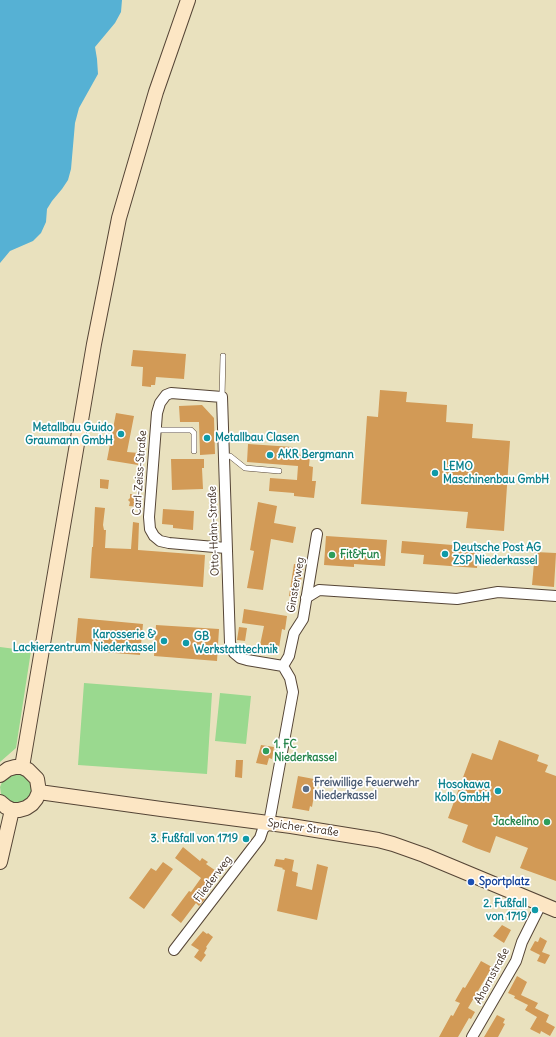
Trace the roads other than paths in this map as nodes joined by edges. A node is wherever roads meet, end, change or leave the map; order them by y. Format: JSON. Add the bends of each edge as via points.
{"nodes":[{"id":1,"x":188,"y":0,"type":"edge"},
{"id":2,"x":223,"y":356,"type":"dead end"},
{"id":3,"x":222,"y":397,"type":"junction"},
{"id":4,"x":155,"y":430,"type":"junction"},
{"id":5,"x":194,"y":451,"type":"dead end"},
{"id":6,"x":224,"y":457,"type":"junction"},
{"id":7,"x":279,"y":471,"type":"dead end"},
{"id":8,"x":317,"y":534,"type":"dead end"},
{"id":9,"x":226,"y":548,"type":"junction"},
{"id":10,"x":556,"y":596,"type":"edge"},
{"id":11,"x":306,"y":598,"type":"junction"},
{"id":12,"x":283,"y":666,"type":"junction"},
{"id":13,"x":22,"y":768,"type":"junction"},
{"id":14,"x":0,"y":776,"type":"edge"},
{"id":15,"x":39,"y":792,"type":"junction"},
{"id":16,"x":0,"y":802,"type":"edge"},
{"id":17,"x":12,"y":810,"type":"junction"},
{"id":18,"x":269,"y":823,"type":"junction"},
{"id":19,"x":0,"y":862,"type":"edge"},
{"id":20,"x":541,"y":904,"type":"junction"},
{"id":21,"x":556,"y":910,"type":"edge"},
{"id":22,"x":174,"y":950,"type":"dead end"},
{"id":23,"x":472,"y":1037,"type":"edge"}],
"edges":[{"from":1,"to":13,"type":"main road","via":[[156,92],[119,218],[94,344]]},
{"from":2,"to":3,"type":"lane","name":"Otto-Hahn-Straße"},
{"from":3,"to":4,"type":"street","name":"Carl-Zeiss-Straße","via":[[178,393],[166,395],[160,403]]},
{"from":3,"to":6,"type":"street","name":"Otto-Hahn-Straße"},
{"from":4,"to":5,"type":"lane","via":[[191,430],[194,433]]},
{"from":4,"to":9,"type":"street","name":"Carl-Zeiss-Straße","via":[[149,517],[150,529],[154,536],[169,543]]},
{"from":6,"to":7,"type":"lane","via":[[230,456],[245,468]]},
{"from":6,"to":9,"type":"street","name":"Otto-Hahn-Straße"},
{"from":8,"to":11,"type":"street","name":"Ginsterweg"},
{"from":9,"to":12,"type":"street","name":"Otto-Hahn-Straße","via":[[230,643],[234,653],[240,658]]},
{"from":10,"to":11,"type":"street","via":[[498,592],[457,599],[319,590]]},
{"from":11,"to":12,"type":"street","name":"Ginsterweg","via":[[303,619],[294,633],[289,656]]},
{"from":12,"to":18,"type":"street","via":[[290,678],[293,692]]},
{"from":13,"to":14,"type":"main road","via":[[8,769]]},
{"from":13,"to":15,"type":"main road","via":[[37,779]]},
{"from":15,"to":17,"type":"main road","via":[[32,804],[26,808]]},
{"from":15,"to":18,"type":"main road","name":"Spicher Straße"},
{"from":16,"to":17,"type":"main road"},
{"from":17,"to":19,"type":"main road"},
{"from":18,"to":20,"type":"main road","name":"Spicher Straße","via":[[393,844]]},
{"from":18,"to":22,"type":"street","name":"Fliederweg"},
{"from":20,"to":21,"type":"main road","name":"Spicher Straße"},
{"from":20,"to":23,"type":"street","name":"Ahornstraße","via":[[522,942],[516,961]]}]}
